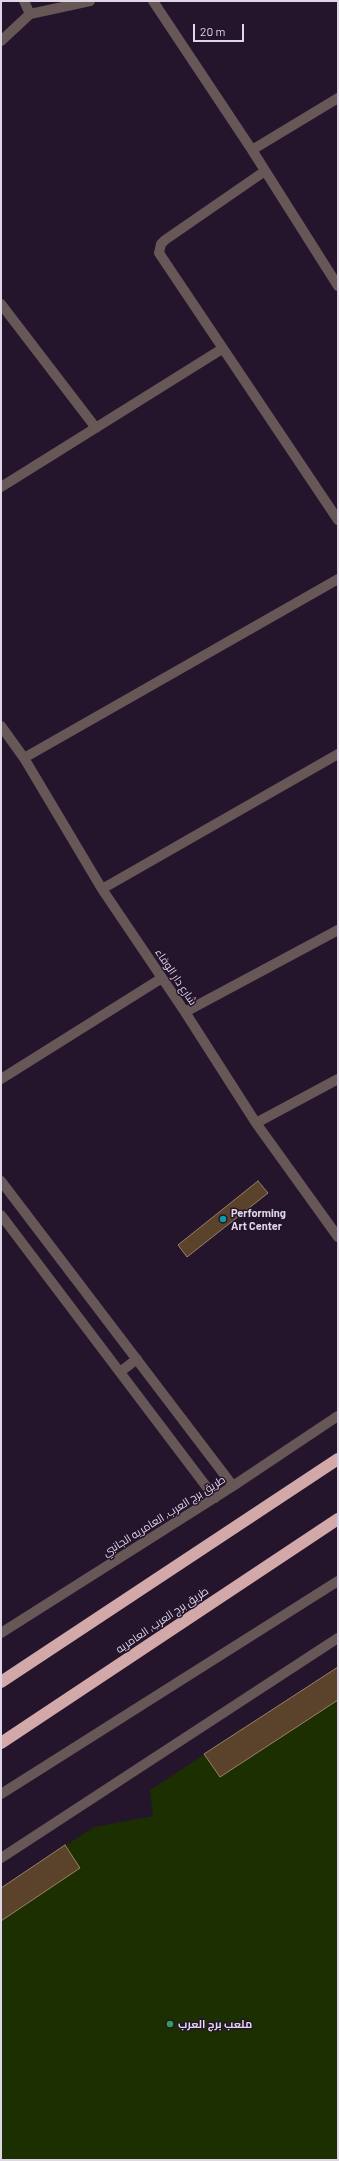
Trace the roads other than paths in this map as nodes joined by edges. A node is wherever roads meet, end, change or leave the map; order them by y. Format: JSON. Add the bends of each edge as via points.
{"nodes":[{"id":1,"x":24,"y":1,"type":"edge"},
{"id":2,"x":90,"y":1,"type":"edge"},
{"id":3,"x":153,"y":1,"type":"edge"},
{"id":4,"x":30,"y":14,"type":"junction"},
{"id":5,"x":1,"y":41,"type":"edge"},
{"id":6,"x":338,"y":98,"type":"edge"},
{"id":7,"x":252,"y":150,"type":"junction"},
{"id":8,"x":265,"y":170,"type":"junction"},
{"id":9,"x":338,"y":286,"type":"edge"},
{"id":10,"x":1,"y":304,"type":"edge"},
{"id":11,"x":222,"y":349,"type":"junction"},
{"id":12,"x":96,"y":428,"type":"junction"},
{"id":13,"x":1,"y":486,"type":"edge"},
{"id":14,"x":338,"y":520,"type":"edge"},
{"id":15,"x":338,"y":579,"type":"edge"},
{"id":16,"x":1,"y":726,"type":"edge"},
{"id":17,"x":338,"y":754,"type":"edge"},
{"id":18,"x":24,"y":758,"type":"junction"},
{"id":19,"x":102,"y":889,"type":"junction"},
{"id":20,"x":338,"y":930,"type":"edge"},
{"id":21,"x":162,"y":978,"type":"junction"},
{"id":22,"x":184,"y":1012,"type":"junction"},
{"id":23,"x":1,"y":1079,"type":"edge"},
{"id":24,"x":338,"y":1079,"type":"edge"},
{"id":25,"x":256,"y":1123,"type":"junction"},
{"id":26,"x":1,"y":1181,"type":"edge"},
{"id":27,"x":1,"y":1215,"type":"edge"},
{"id":28,"x":338,"y":1237,"type":"edge"},
{"id":29,"x":137,"y":1359,"type":"junction"},
{"id":30,"x":120,"y":1372,"type":"junction"},
{"id":31,"x":338,"y":1416,"type":"edge"},
{"id":32,"x":338,"y":1459,"type":"edge"},
{"id":33,"x":234,"y":1486,"type":"junction"},
{"id":34,"x":215,"y":1498,"type":"junction"},
{"id":35,"x":338,"y":1519,"type":"edge"},
{"id":36,"x":338,"y":1581,"type":"edge"},
{"id":37,"x":1,"y":1633,"type":"edge"},
{"id":38,"x":338,"y":1638,"type":"edge"},
{"id":39,"x":1,"y":1682,"type":"edge"},
{"id":40,"x":1,"y":1743,"type":"edge"},
{"id":41,"x":1,"y":1794,"type":"edge"},
{"id":42,"x":1,"y":1858,"type":"edge"}],
"edges":[{"from":1,"to":4,"type":"street"},
{"from":2,"to":4,"type":"street"},
{"from":3,"to":7,"type":"street"},
{"from":4,"to":5,"type":"street"},
{"from":6,"to":7,"type":"street"},
{"from":7,"to":8,"type":"street"},
{"from":8,"to":9,"type":"street"},
{"from":8,"to":11,"type":"street","via":[[165,240],[159,249],[159,253]]},
{"from":10,"to":12,"type":"street"},
{"from":11,"to":12,"type":"street"},
{"from":11,"to":14,"type":"street"},
{"from":12,"to":13,"type":"street"},
{"from":15,"to":18,"type":"street"},
{"from":16,"to":18,"type":"street","name":"شارع دار الوفاء"},
{"from":17,"to":19,"type":"street"},
{"from":18,"to":19,"type":"street","name":"شارع دار الوفاء"},
{"from":19,"to":21,"type":"street","name":"شارع دار الوفاء"},
{"from":20,"to":22,"type":"street"},
{"from":21,"to":22,"type":"street","name":"شارع دار الوفاء"},
{"from":21,"to":23,"type":"street"},
{"from":22,"to":25,"type":"street","name":"شارع دار الوفاء"},
{"from":24,"to":25,"type":"street"},
{"from":25,"to":28,"type":"street","name":"شارع دار الوفاء"},
{"from":26,"to":29,"type":"street"},
{"from":27,"to":30,"type":"street"},
{"from":29,"to":30,"type":"street"},
{"from":29,"to":33,"type":"street"},
{"from":30,"to":34,"type":"street"},
{"from":31,"to":33,"type":"street","name":"طريق برج العرب, العامريه الجانبي"},
{"from":32,"to":39,"type":"highway"},
{"from":33,"to":34,"type":"street","name":"طريق برج العرب, العامريه الجانبي"},
{"from":34,"to":37,"type":"street","name":"طريق برج العرب, العامريه الجانبي"},
{"from":35,"to":40,"type":"highway","name":"طريق برج العرب, العامريه"},
{"from":36,"to":41,"type":"street"},
{"from":38,"to":42,"type":"street"}]}
